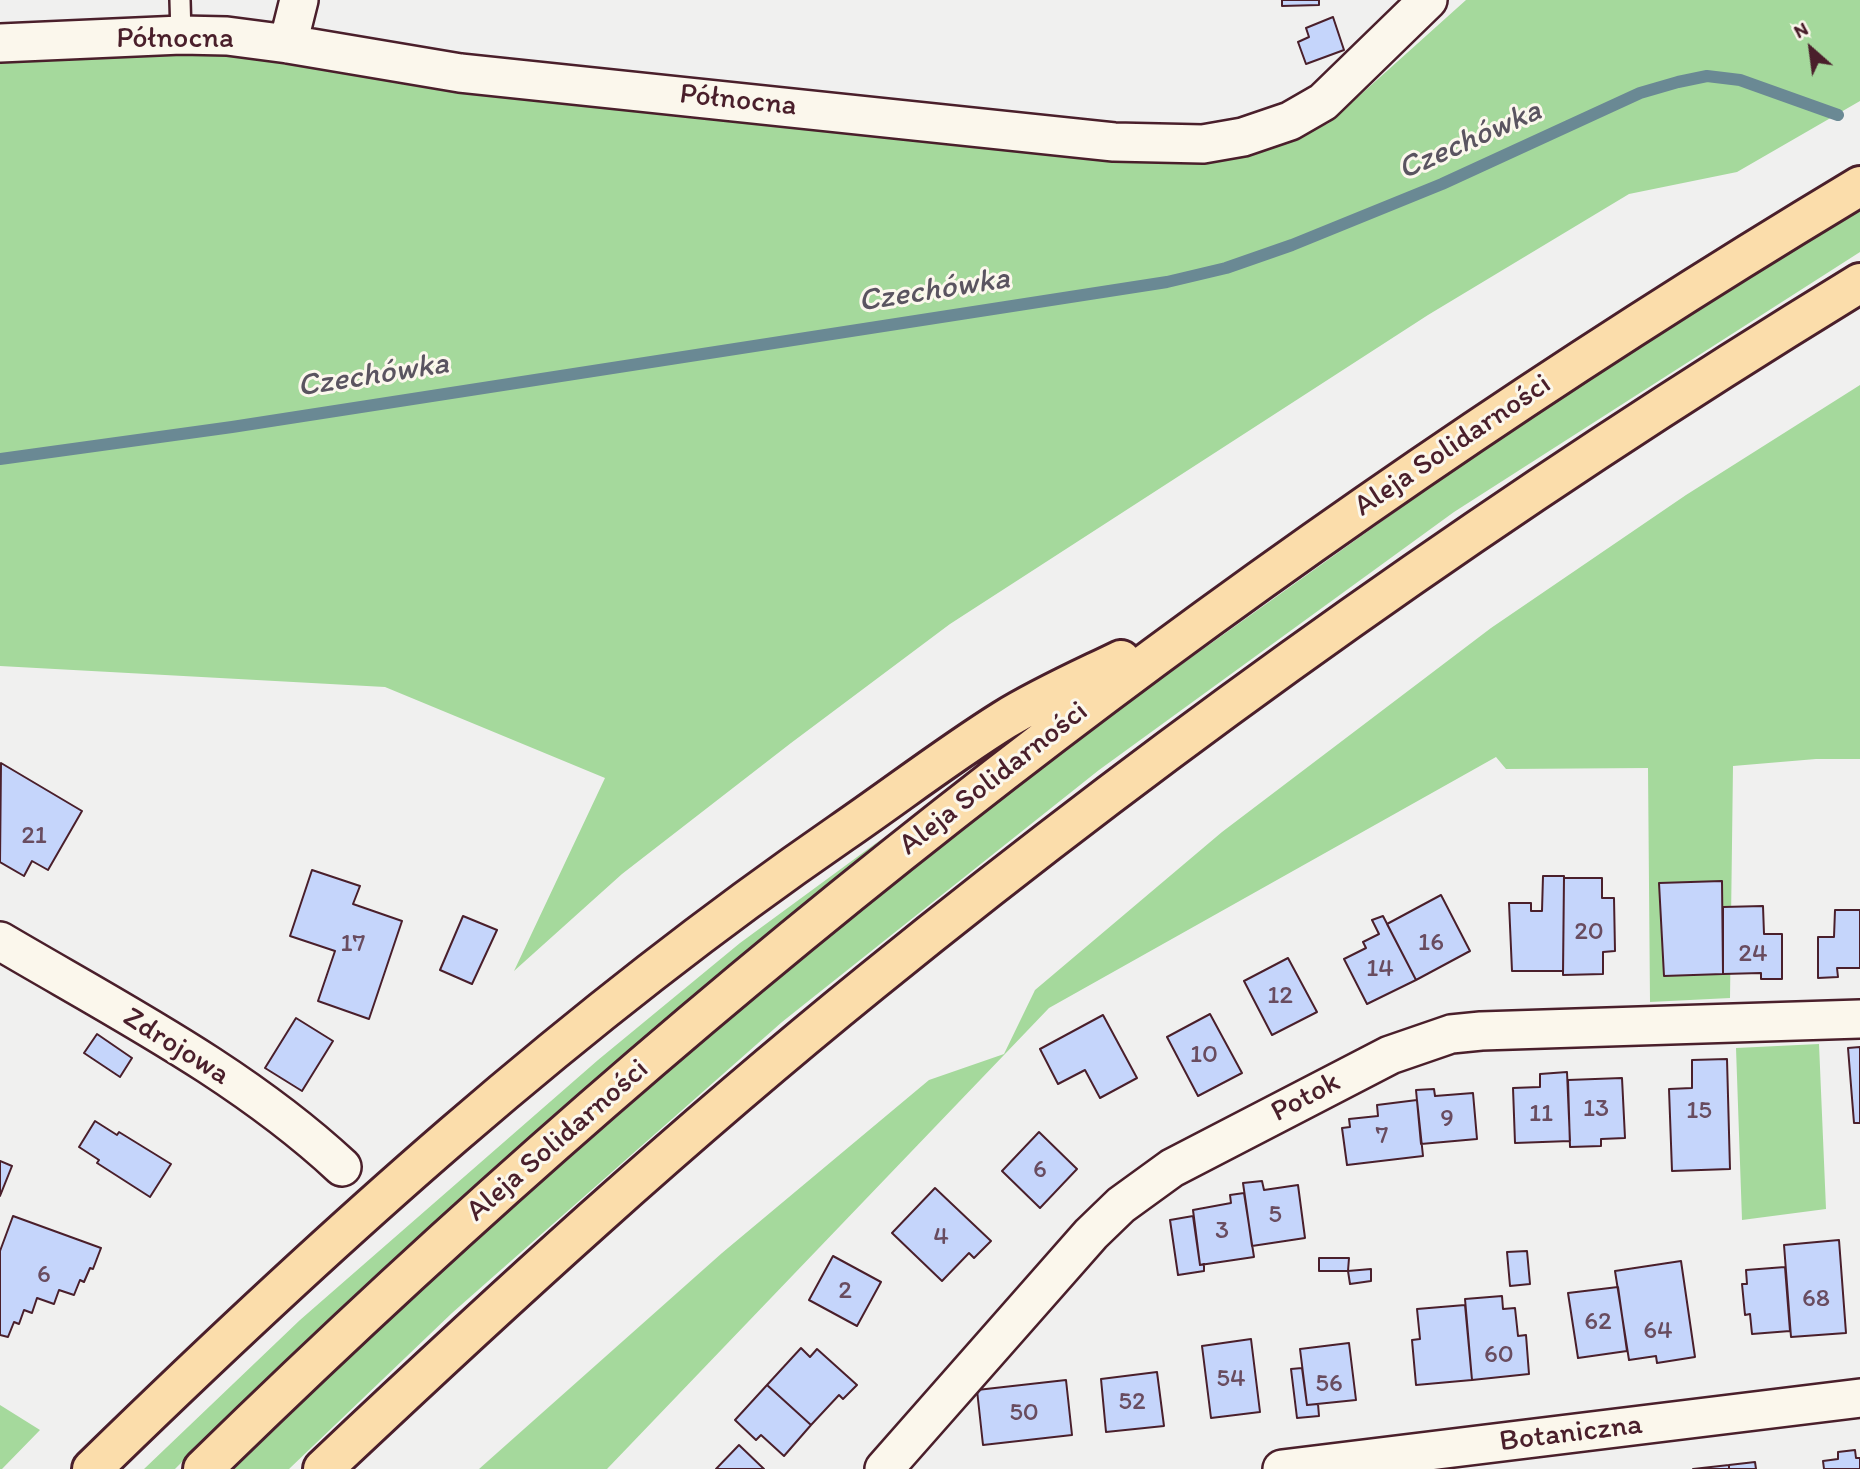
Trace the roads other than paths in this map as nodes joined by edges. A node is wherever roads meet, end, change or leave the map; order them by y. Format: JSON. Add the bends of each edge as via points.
{"nodes":[{"id":1,"x":299,"y":0,"type":"edge"},
{"id":2,"x":1429,"y":0,"type":"edge"},
{"id":3,"x":181,"y":17,"type":"edge"},
{"id":4,"x":0,"y":43,"type":"edge"},
{"id":5,"x":288,"y":44,"type":"junction"},
{"id":6,"x":1860,"y":186,"type":"edge"},
{"id":7,"x":1860,"y":283,"type":"edge"},
{"id":8,"x":1197,"y":624,"type":"junction"},
{"id":9,"x":0,"y":941,"type":"edge"},
{"id":10,"x":1860,"y":1019,"type":"edge"},
{"id":11,"x":342,"y":1167,"type":"dead end"},
{"id":12,"x":1860,"y":1398,"type":"edge"},
{"id":13,"x":92,"y":1469,"type":"edge"},
{"id":14,"x":203,"y":1469,"type":"edge"},
{"id":15,"x":324,"y":1469,"type":"edge"},
{"id":16,"x":884,"y":1469,"type":"edge"},
{"id":17,"x":1282,"y":1469,"type":"edge"}],
"edges":[{"from":1,"to":5,"type":"street"},
{"from":2,"to":5,"type":"street","name":"Północna","via":[[1323,102],[1290,121],[1203,144],[1114,142],[460,74]]},
{"from":3,"to":4,"type":"street","name":"Północna"},
{"from":3,"to":5,"type":"street","name":"Północna","via":[[227,36]]},
{"from":6,"to":8,"type":"main road","name":"Aleja Solidarności","via":[[1557,375]]},
{"from":7,"to":15,"type":"main road","via":[[1463,539],[1104,798],[870,982],[716,1112],[458,1342]]},
{"from":8,"to":13,"type":"main road","via":[[1003,721],[681,948],[539,1062],[345,1231]]},
{"from":8,"to":14,"type":"main road","name":"Aleja Solidarności","via":[[936,823],[657,1053],[315,1360]]},
{"from":9,"to":11,"type":"street","name":"Zdrojowa","via":[[186,1051],[299,1130]]},
{"from":10,"to":16,"type":"street","name":"Potok","via":[[1481,1031],[1451,1034],[1390,1055],[1172,1168],[1121,1205]]},
{"from":12,"to":17,"type":"street","name":"Botaniczna"}]}
